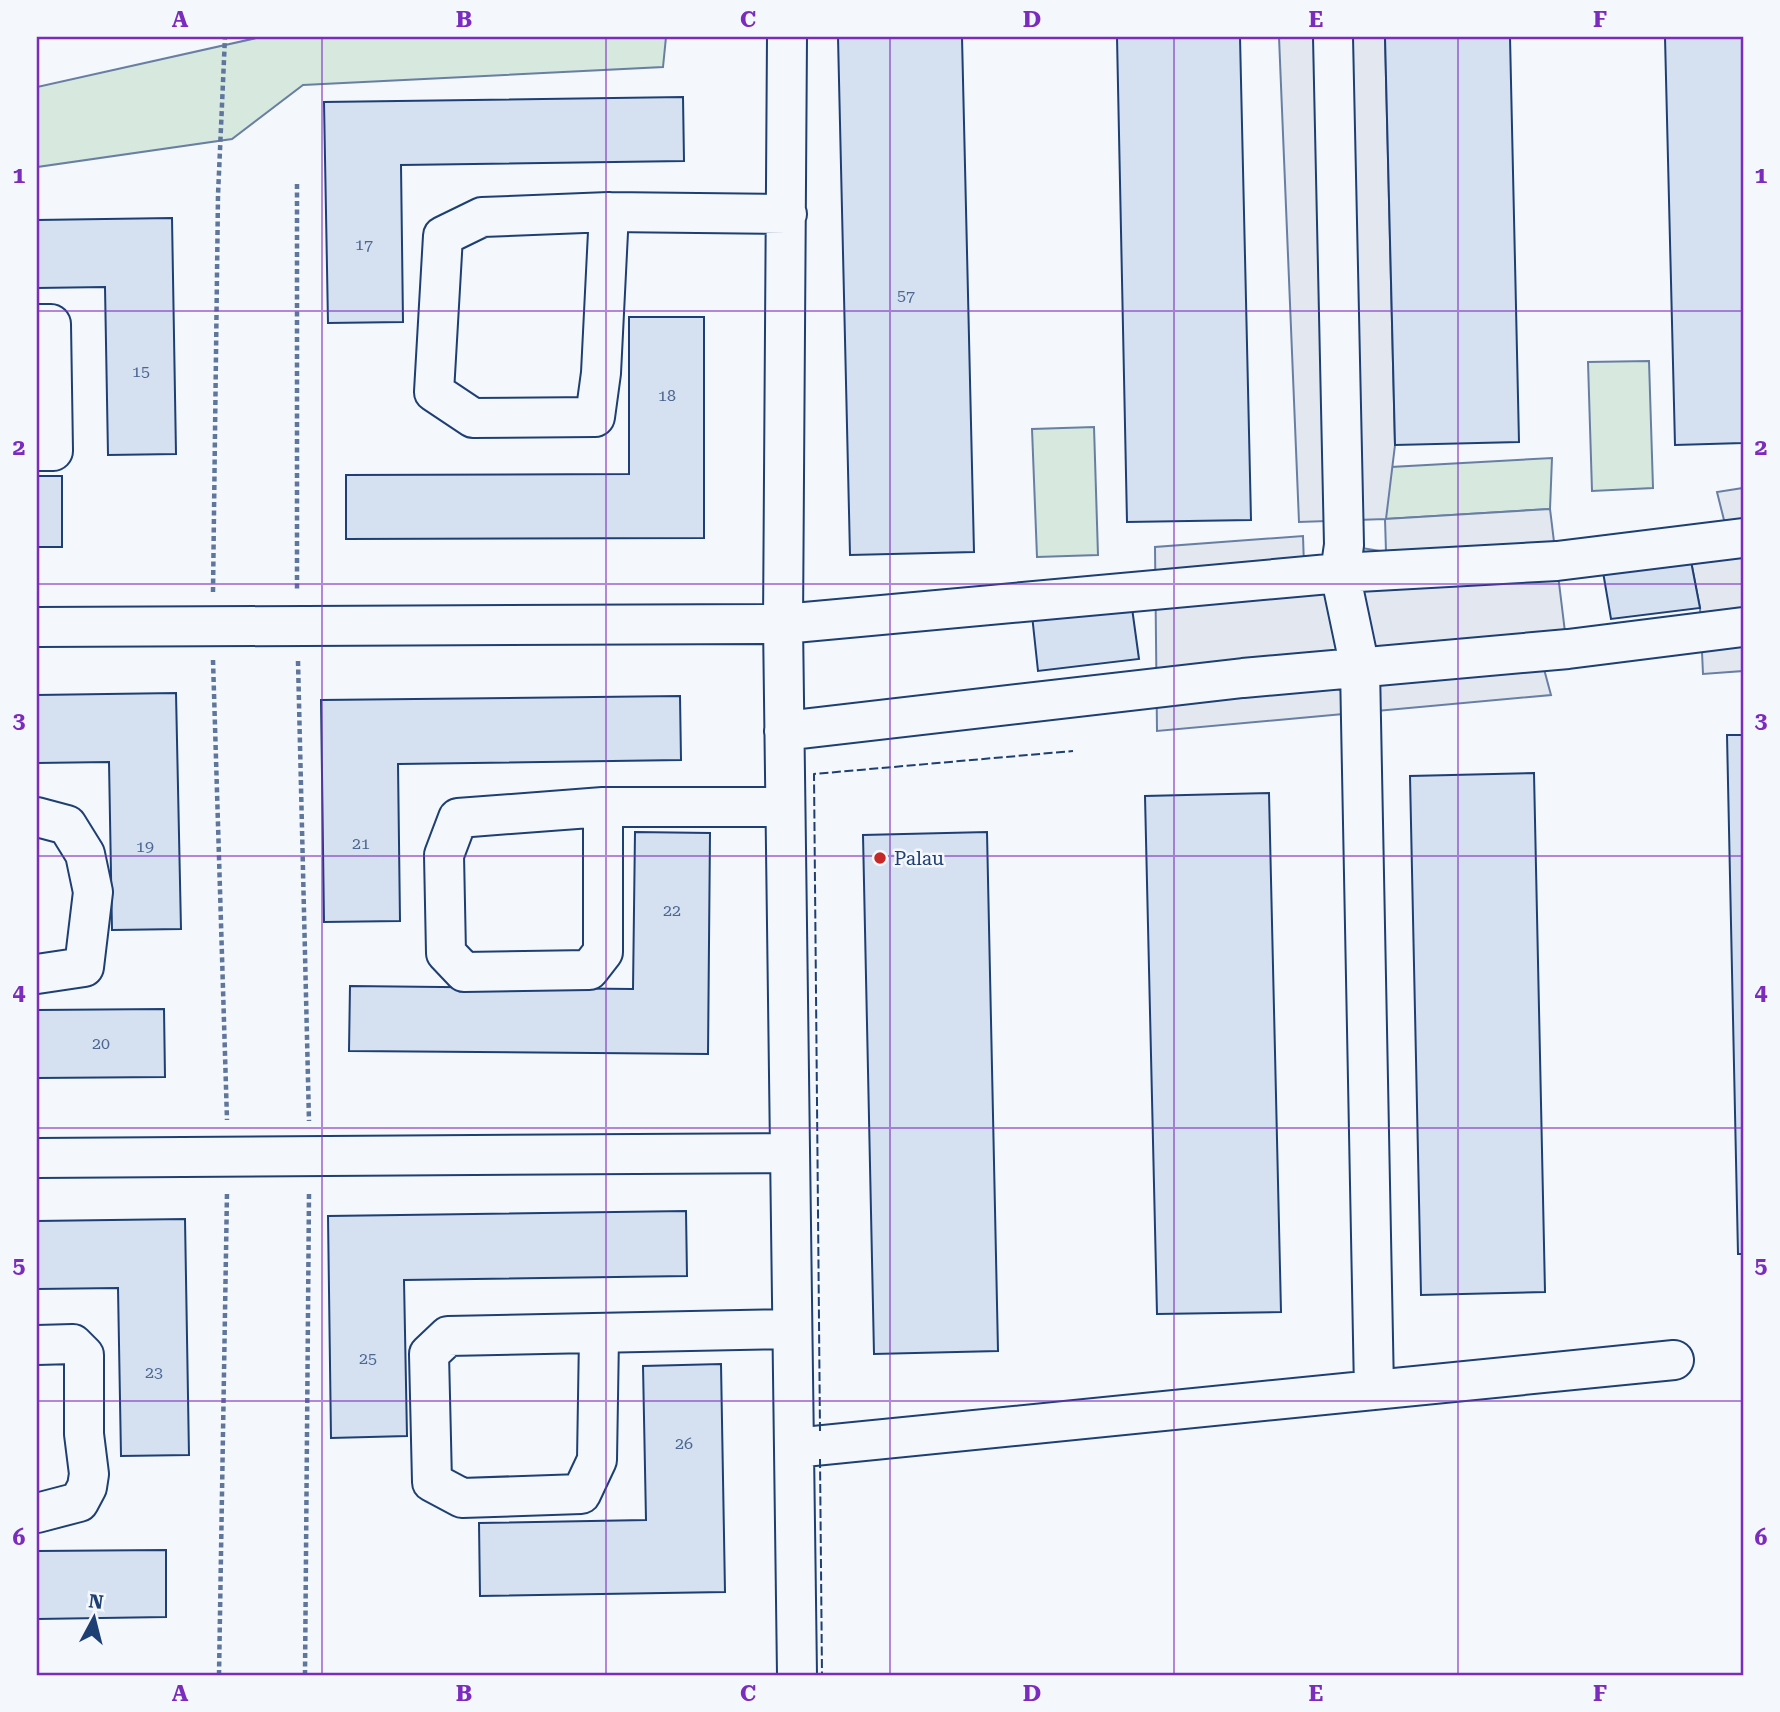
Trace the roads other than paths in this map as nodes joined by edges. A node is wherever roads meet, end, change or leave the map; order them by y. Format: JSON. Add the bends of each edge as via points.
{"nodes":[{"id":1,"x":786,"y":37,"type":"edge"},
{"id":2,"x":1333,"y":37,"type":"edge"},
{"id":3,"x":609,"y":212,"type":"junction"},
{"id":4,"x":787,"y":214,"type":"junction"},
{"id":5,"x":37,"y":324,"type":"edge"},
{"id":6,"x":37,"y":451,"type":"edge"},
{"id":7,"x":1743,"y":538,"type":"edge"},
{"id":8,"x":1340,"y":573,"type":"junction"},
{"id":9,"x":783,"y":624,"type":"junction"},
{"id":10,"x":37,"y":626,"type":"edge"},
{"id":11,"x":1743,"y":627,"type":"edge"},
{"id":12,"x":1360,"y":668,"type":"junction"},
{"id":13,"x":784,"y":731,"type":"junction"},
{"id":14,"x":603,"y":807,"type":"junction"},
{"id":15,"x":785,"y":807,"type":"junction"},
{"id":16,"x":37,"y":817,"type":"edge"},
{"id":17,"x":37,"y":974,"type":"edge"},
{"id":18,"x":790,"y":1153,"type":"junction"},
{"id":19,"x":37,"y":1158,"type":"edge"},
{"id":20,"x":792,"y":1329,"type":"junction"},
{"id":21,"x":599,"y":1336,"type":"junction"},
{"id":22,"x":37,"y":1345,"type":"edge"},
{"id":23,"x":1674,"y":1360,"type":"dead end"},
{"id":24,"x":1374,"y":1390,"type":"junction"},
{"id":25,"x":794,"y":1448,"type":"junction"},
{"id":26,"x":37,"y":1513,"type":"edge"},
{"id":27,"x":797,"y":1675,"type":"edge"}],
"edges":[{"from":1,"to":4,"type":"street"},
{"from":2,"to":8,"type":"street","via":[[1344,545]]},
{"from":3,"to":3,"type":"street","via":[[482,217],[443,236],[434,392],[473,418],[595,417]]},
{"from":3,"to":4,"type":"street"},
{"from":4,"to":9,"type":"street"},
{"from":5,"to":6,"type":"street","via":[[51,324],[53,451]]},
{"from":7,"to":8,"type":"street","via":[[1557,561]]},
{"from":8,"to":9,"type":"street"},
{"from":8,"to":12,"type":"street"},
{"from":9,"to":10,"type":"street"},
{"from":9,"to":13,"type":"street"},
{"from":11,"to":12,"type":"street"},
{"from":12,"to":13,"type":"street"},
{"from":12,"to":24,"type":"street"},
{"from":13,"to":15,"type":"street"},
{"from":14,"to":14,"type":"street","via":[[458,818],[444,855],[446,953],[464,972],[589,970],[603,953]]},
{"from":14,"to":15,"type":"street"},
{"from":15,"to":18,"type":"street"},
{"from":16,"to":17,"type":"street","via":[[67,825],[85,854],[93,892],[84,967]]},
{"from":18,"to":19,"type":"street"},
{"from":18,"to":20,"type":"street"},
{"from":20,"to":21,"type":"street"},
{"from":20,"to":25,"type":"street"},
{"from":21,"to":21,"type":"street","via":[[449,1336],[429,1354],[432,1482],[461,1498],[581,1494],[597,1460]]},
{"from":22,"to":26,"type":"street","via":[[73,1344],[84,1355],[89,1474],[79,1502]]},
{"from":23,"to":24,"type":"street"},
{"from":24,"to":25,"type":"street"},
{"from":25,"to":27,"type":"street"}]}
